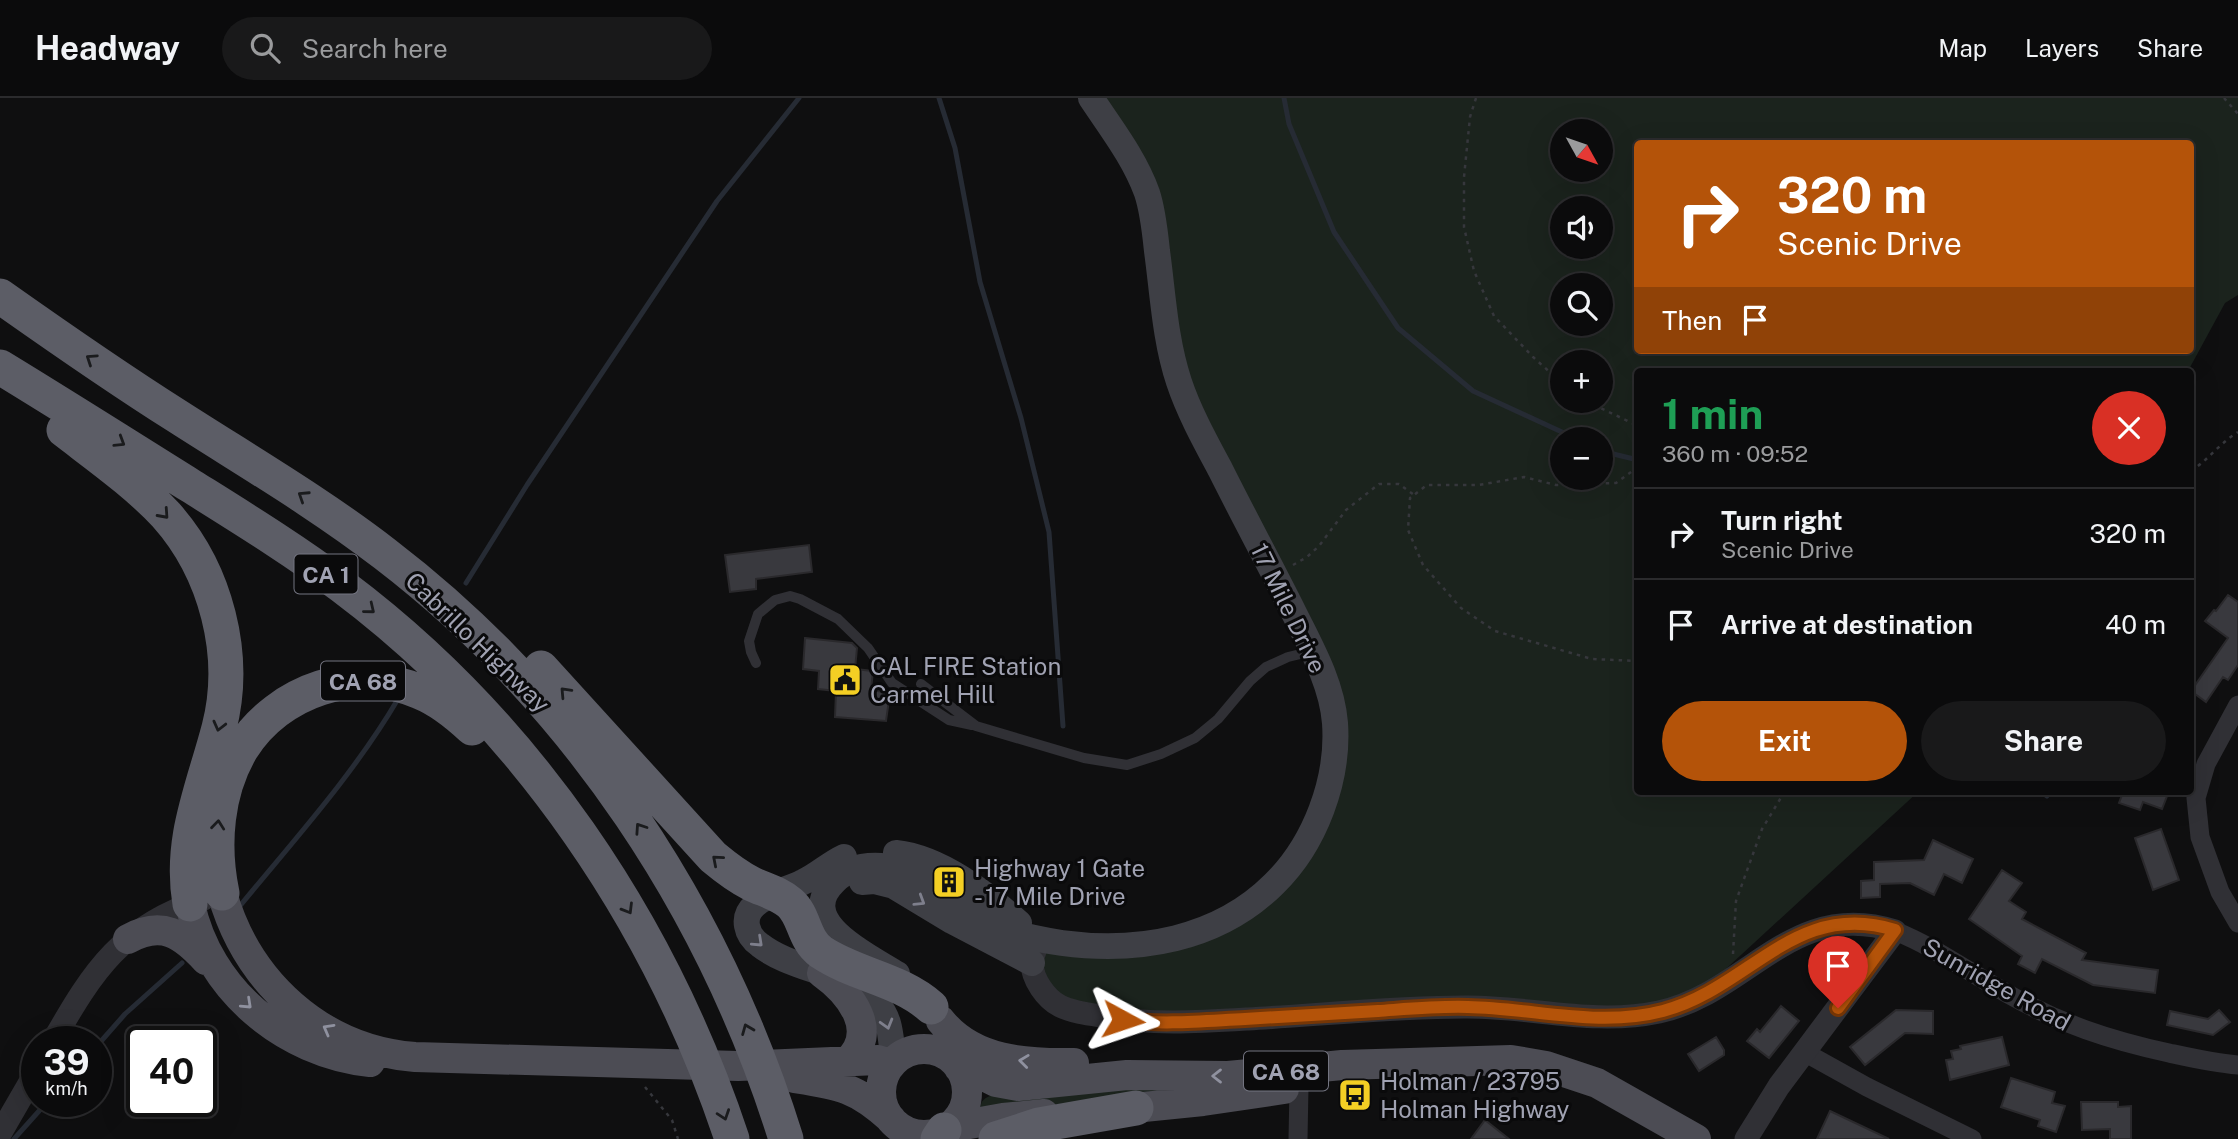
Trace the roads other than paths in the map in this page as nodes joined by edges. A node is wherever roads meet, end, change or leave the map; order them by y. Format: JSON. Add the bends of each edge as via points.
{"nodes":[{"id":1,"x":1091,"y":98,"type":"edge"},
{"id":2,"x":0,"y":296,"type":"edge"},
{"id":3,"x":0,"y":366,"type":"edge"},
{"id":4,"x":0,"y":376,"type":"edge"},
{"id":5,"x":359,"y":534,"type":"junction"},
{"id":6,"x":1314,"y":651,"type":"junction"},
{"id":7,"x":756,"y":663,"type":"dead end"},
{"id":8,"x":921,"y":684,"type":"dead end"},
{"id":9,"x":2238,"y":705,"type":"edge"},
{"id":10,"x":976,"y":726,"type":"junction"},
{"id":11,"x":592,"y":851,"type":"junction"},
{"id":12,"x":222,"y":893,"type":"junction"},
{"id":13,"x":776,"y":894,"type":"junction"},
{"id":14,"x":190,"y":904,"type":"junction"},
{"id":15,"x":2238,"y":923,"type":"edge"},
{"id":16,"x":1895,"y":930,"type":"junction"},
{"id":17,"x":128,"y":939,"type":"junction"},
{"id":18,"x":1035,"y":952,"type":"junction"},
{"id":19,"x":822,"y":973,"type":"junction"},
{"id":20,"x":224,"y":980,"type":"junction"},
{"id":21,"x":936,"y":1014,"type":"junction"},
{"id":22,"x":62,"y":1026,"type":"edge"},
{"id":23,"x":1804,"y":1052,"type":"junction"},
{"id":24,"x":415,"y":1057,"type":"junction"},
{"id":25,"x":847,"y":1062,"type":"junction"},
{"id":26,"x":893,"y":1062,"type":"junction"},
{"id":27,"x":957,"y":1065,"type":"junction"},
{"id":28,"x":1408,"y":1065,"type":"junction"},
{"id":29,"x":2238,"y":1065,"type":"edge"},
{"id":30,"x":796,"y":1070,"type":"junction"},
{"id":31,"x":1164,"y":1074,"type":"junction"},
{"id":32,"x":1299,"y":1087,"type":"junction"},
{"id":33,"x":21,"y":1098,"type":"edge"},
{"id":34,"x":1136,"y":1108,"type":"junction"},
{"id":35,"x":891,"y":1119,"type":"junction"},
{"id":36,"x":1750,"y":1131,"type":"edge"},
{"id":37,"x":943,"y":1132,"type":"edge"},
{"id":38,"x":0,"y":1134,"type":"edge"},
{"id":39,"x":732,"y":1139,"type":"edge"},
{"id":40,"x":786,"y":1139,"type":"edge"},
{"id":41,"x":996,"y":1139,"type":"edge"},
{"id":42,"x":1298,"y":1139,"type":"edge"},
{"id":43,"x":1696,"y":1139,"type":"edge"},
{"id":44,"x":1972,"y":1139,"type":"edge"}],
"edges":[{"from":1,"to":6,"type":"main road","name":"17 Mile Drive","via":[[1131,159],[1147,194],[1180,386]]},
{"from":5,"to":2,"type":"highway","name":"Cabrillo Highway","number":"CA 1","one_way":true},
{"from":3,"to":11,"type":"highway","name":"Cabrillo Highway","number":"CA 1","one_way":true,"via":[[284,546],[379,616],[444,673],[502,735]]},
{"from":4,"to":14,"type":"highway","one_way":true,"via":[[158,507],[187,544],[211,590],[223,640],[225,684],[219,727],[190,829]]},
{"from":13,"to":5,"type":"highway","one_way":true,"via":[[713,857],[557,683],[482,614],[425,571]]},
{"from":40,"to":5,"type":"highway","name":"Cabrillo Highway","number":"CA 1","one_way":true,"via":[[728,984],[677,888],[624,805],[547,708],[497,655],[418,580]]},
{"from":6,"to":10,"type":"lane","via":[[1266,667],[1195,738],[1127,765],[1084,758]]},
{"from":6,"to":18,"type":"main road","name":"17 Mile Drive","via":[[1335,722],[1332,775],[1309,836],[1277,882],[1233,916],[1180,939]]},
{"from":7,"to":10,"type":"lane","via":[[749,640],[758,614],[775,600],[800,598],[838,619],[868,648],[892,683],[949,719]]},
{"from":8,"to":10,"type":"lane"},
{"from":9,"to":15,"type":"street","via":[[2206,764],[2196,799],[2200,837],[2220,892]]},
{"from":12,"to":11,"type":"highway","number":"CA 68","one_way":true,"via":[[218,821],[228,778],[241,751],[281,707],[310,691],[343,682],[398,684],[441,703],[495,750]]},
{"from":11,"to":39,"type":"highway","name":"Cabrillo Highway","number":"CA 1","one_way":true,"via":[[676,999]]},
{"from":12,"to":14,"type":"street"},
{"from":24,"to":12,"type":"main road","number":"CA 68","one_way":true,"via":[[359,1044],[293,1007],[251,960]]},
{"from":13,"to":18,"type":"main road","via":[[853,854],[906,854],[944,869],[1002,908]]},
{"from":13,"to":19,"type":"main road","one_way":true,"via":[[750,910],[748,933],[767,950]]},
{"from":13,"to":21,"type":"highway","via":[[793,906],[808,938],[820,951],[912,993]]},
{"from":14,"to":17,"type":"street"},
{"from":14,"to":20,"type":"main road","number":"CA 68","via":[[203,946]]},
{"from":16,"to":18,"type":"street","name":"Sunridge Road","via":[[1848,924],[1817,929],[1676,1007],[1625,1017],[1588,1018],[1466,1007],[1161,1023],[1105,1017],[1059,1005],[1042,990]]},
{"from":16,"to":23,"type":"street"},
{"from":16,"to":29,"type":"street","name":"Sunridge Road","via":[[2073,1027],[2119,1042]]},
{"from":17,"to":20,"type":"main road","via":[[153,930],[176,934]]},
{"from":17,"to":22,"type":"street","via":[[93,974]]},
{"from":21,"to":18,"type":"main road","name":"17 Mile Drive","one_way":true,"via":[[909,983],[835,934],[824,917],[823,904],[830,885],[843,875],[866,866],[891,866],[916,876]]},
{"from":19,"to":25,"type":"main road","via":[[851,1000],[860,1019],[860,1045]]},
{"from":19,"to":26,"type":"main road","one_way":true,"via":[[863,992],[878,1005],[888,1021]]},
{"from":20,"to":24,"type":"main road","number":"CA 68","one_way":true,"via":[[265,1020],[315,1049],[369,1062]]},
{"from":21,"to":27,"type":"main road","name":"17 Mile Drive","via":[[951,1038]]},
{"from":31,"to":21,"type":"main road","one_way":true,"via":[[1110,1064],[1007,1059],[969,1046]]},
{"from":23,"to":36,"type":"street"},
{"from":23,"to":44,"type":"street"},
{"from":24,"to":30,"type":"main road","number":"CA 68"},
{"from":25,"to":26,"type":"main road","number":"CA 68"},
{"from":25,"to":30,"type":"main road","number":"CA 68"},
{"from":26,"to":27,"type":"main road","number":"CA 68","via":[[924,1050],[938,1052]]},
{"from":26,"to":35,"type":"main road","via":[[883,1077],[881,1093]]},
{"from":27,"to":31,"type":"main road","number":"CA 68","via":[[996,1083],[1012,1085]]},
{"from":27,"to":37,"type":"main road","via":[[964,1077],[966,1098],[960,1115]]},
{"from":28,"to":31,"type":"main road","number":"CA 68","one_way":true,"via":[[1228,1076]]},
{"from":28,"to":32,"type":"main road","number":"CA 68"},
{"from":28,"to":43,"type":"main road","number":"CA 68","via":[[1502,1059],[1546,1066],[1606,1087]]},
{"from":30,"to":35,"type":"main road","number":"CA 68","via":[[850,1089]]},
{"from":32,"to":34,"type":"main road","number":"CA 68"},
{"from":32,"to":42,"type":"street"},
{"from":33,"to":38,"type":"street"},
{"from":34,"to":37,"type":"main road","number":"CA 68","via":[[1017,1116]]},
{"from":34,"to":41,"type":"highway","via":[[1040,1125]]},
{"from":35,"to":37,"type":"main road","number":"CA 68","via":[[915,1134]]}]}
